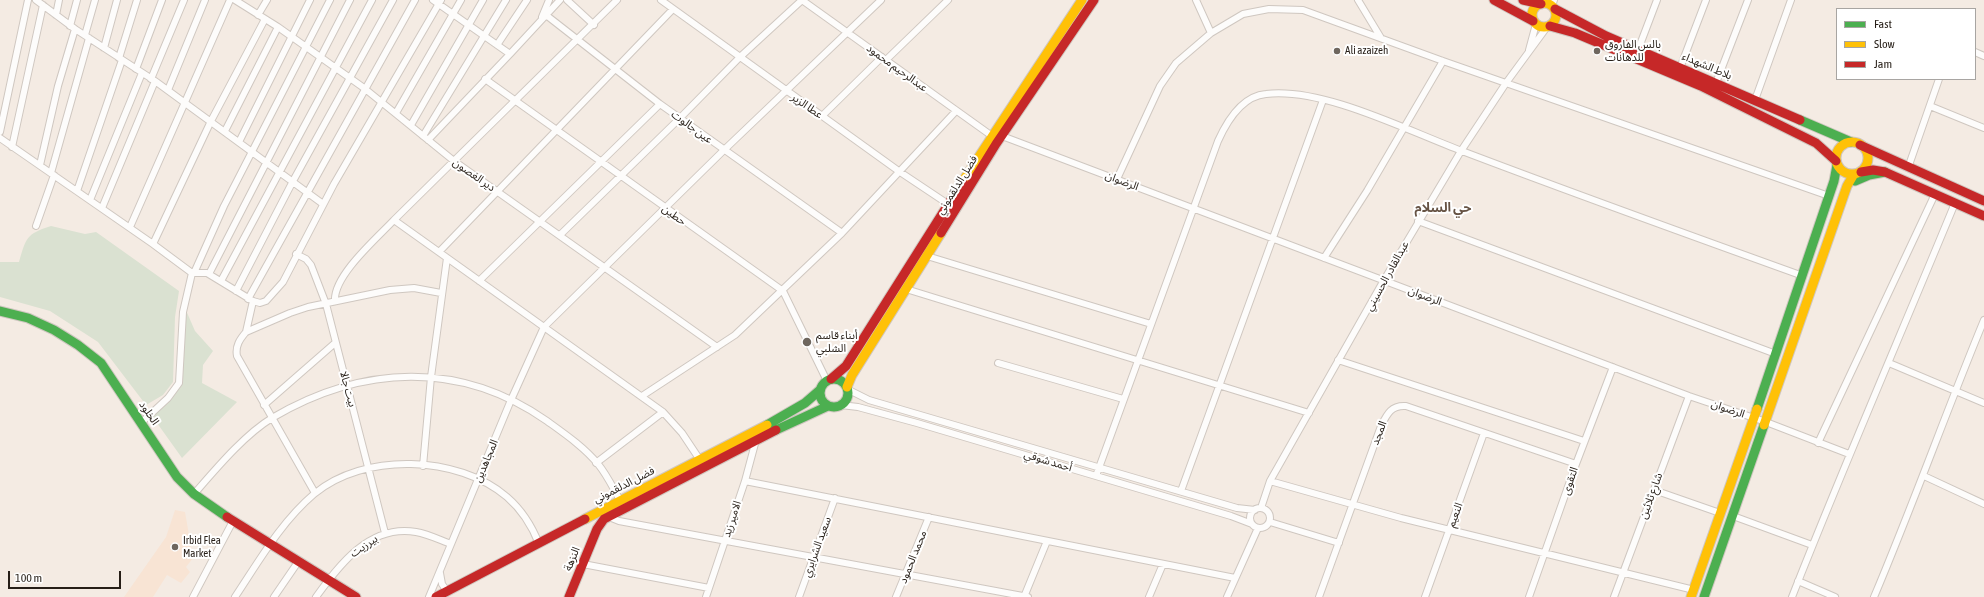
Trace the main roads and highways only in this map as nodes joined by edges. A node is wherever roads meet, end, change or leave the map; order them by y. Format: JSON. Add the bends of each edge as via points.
{"nodes":[{"id":1,"x":1082,"y":0,"type":"edge"},
{"id":2,"x":1094,"y":0,"type":"edge"},
{"id":3,"x":1494,"y":0,"type":"edge"},
{"id":4,"x":1523,"y":0,"type":"edge"},
{"id":5,"x":1549,"y":4,"type":"edge"},
{"id":6,"x":1535,"y":22,"type":"junction"},
{"id":7,"x":1549,"y":26,"type":"junction"},
{"id":8,"x":997,"y":136,"type":"junction"},
{"id":9,"x":1834,"y":136,"type":"junction"},
{"id":10,"x":1856,"y":144,"type":"junction"},
{"id":11,"x":1824,"y":148,"type":"junction"},
{"id":12,"x":1836,"y":163,"type":"junction"},
{"id":13,"x":1885,"y":172,"type":"junction"},
{"id":14,"x":1857,"y":173,"type":"junction"},
{"id":15,"x":1834,"y":181,"type":"junction"},
{"id":16,"x":1847,"y":186,"type":"junction"},
{"id":17,"x":1984,"y":201,"type":"edge"},
{"id":18,"x":952,"y":207,"type":"junction"},
{"id":19,"x":1984,"y":216,"type":"edge"},
{"id":20,"x":0,"y":311,"type":"edge"},
{"id":21,"x":829,"y":380,"type":"junction"},
{"id":22,"x":847,"y":388,"type":"junction"},
{"id":23,"x":820,"y":390,"type":"junction"},
{"id":24,"x":828,"y":406,"type":"junction"},
{"id":25,"x":584,"y":520,"type":"junction"},
{"id":26,"x":597,"y":529,"type":"junction"},
{"id":27,"x":1693,"y":593,"type":"edge"},
{"id":28,"x":356,"y":597,"type":"edge"},
{"id":29,"x":436,"y":597,"type":"edge"},
{"id":30,"x":569,"y":597,"type":"edge"},
{"id":31,"x":1704,"y":597,"type":"edge"}],
"edges":[{"from":1,"to":8,"type":"main road","name":"فضل الدلقموني"},
{"from":2,"to":8,"type":"main road","name":"فضل الدلقموني"},
{"from":3,"to":6,"type":"main road"},
{"from":4,"to":5,"type":"main road","name":"بلاط الشهداء"},
{"from":5,"to":6,"type":"main road","via":[[1534,9],[1532,12]]},
{"from":5,"to":7,"type":"main road","via":[[1556,16]]},
{"from":5,"to":9,"type":"main road","name":"بلاط الشهداء","via":[[1638,50]]},
{"from":6,"to":7,"type":"main road"},
{"from":7,"to":11,"type":"main road","name":"بلاط الشهداء","via":[[1575,33],[1701,86]]},
{"from":8,"to":18,"type":"main road","name":"فضل الدلقموني"},
{"from":9,"to":10,"type":"main road","name":"بلاط الشهداء"},
{"from":9,"to":11,"type":"main road"},
{"from":10,"to":12,"type":"main road","via":[[1839,148]]},
{"from":10,"to":14,"type":"main road","via":[[1866,152],[1868,160]]},
{"from":10,"to":17,"type":"main road","name":"بلاط الشهداء"},
{"from":11,"to":12,"type":"main road","name":"بلاط الشهداء"},
{"from":12,"to":14,"type":"main road","via":[[1842,172]]},
{"from":12,"to":15,"type":"main road"},
{"from":13,"to":14,"type":"main road","via":[[1873,170]]},
{"from":13,"to":16,"type":"main road","via":[[1862,177]]},
{"from":13,"to":19,"type":"main road"},
{"from":14,"to":16,"type":"main road"},
{"from":15,"to":16,"type":"main road","via":[[1840,181]]},
{"from":15,"to":27,"type":"main road"},
{"from":16,"to":31,"type":"main road"},
{"from":18,"to":21,"type":"main road","name":"فضل الدلقموني","via":[[846,366]]},
{"from":18,"to":22,"type":"main road","name":"فضل الدلقموني","via":[[927,256]]},
{"from":20,"to":28,"type":"main road","name":"الخلود","via":[[20,314],[43,323],[86,350],[101,363],[177,477],[194,494]]},
{"from":21,"to":22,"type":"main road","via":[[838,380]]},
{"from":21,"to":23,"type":"main road"},
{"from":22,"to":24,"type":"main road","via":[[848,397],[841,405]]},
{"from":23,"to":24,"type":"main road","via":[[821,400]]},
{"from":23,"to":25,"type":"main road","name":"فضل الدلقموني","via":[[800,406]]},
{"from":24,"to":26,"type":"main road","via":[[756,440],[609,517],[601,522]]},
{"from":25,"to":26,"type":"main road","via":[[593,520],[597,524]]},
{"from":25,"to":29,"type":"main road","name":"فضل الدلقموني"},
{"from":26,"to":30,"type":"main road","name":"النزهة"}]}
